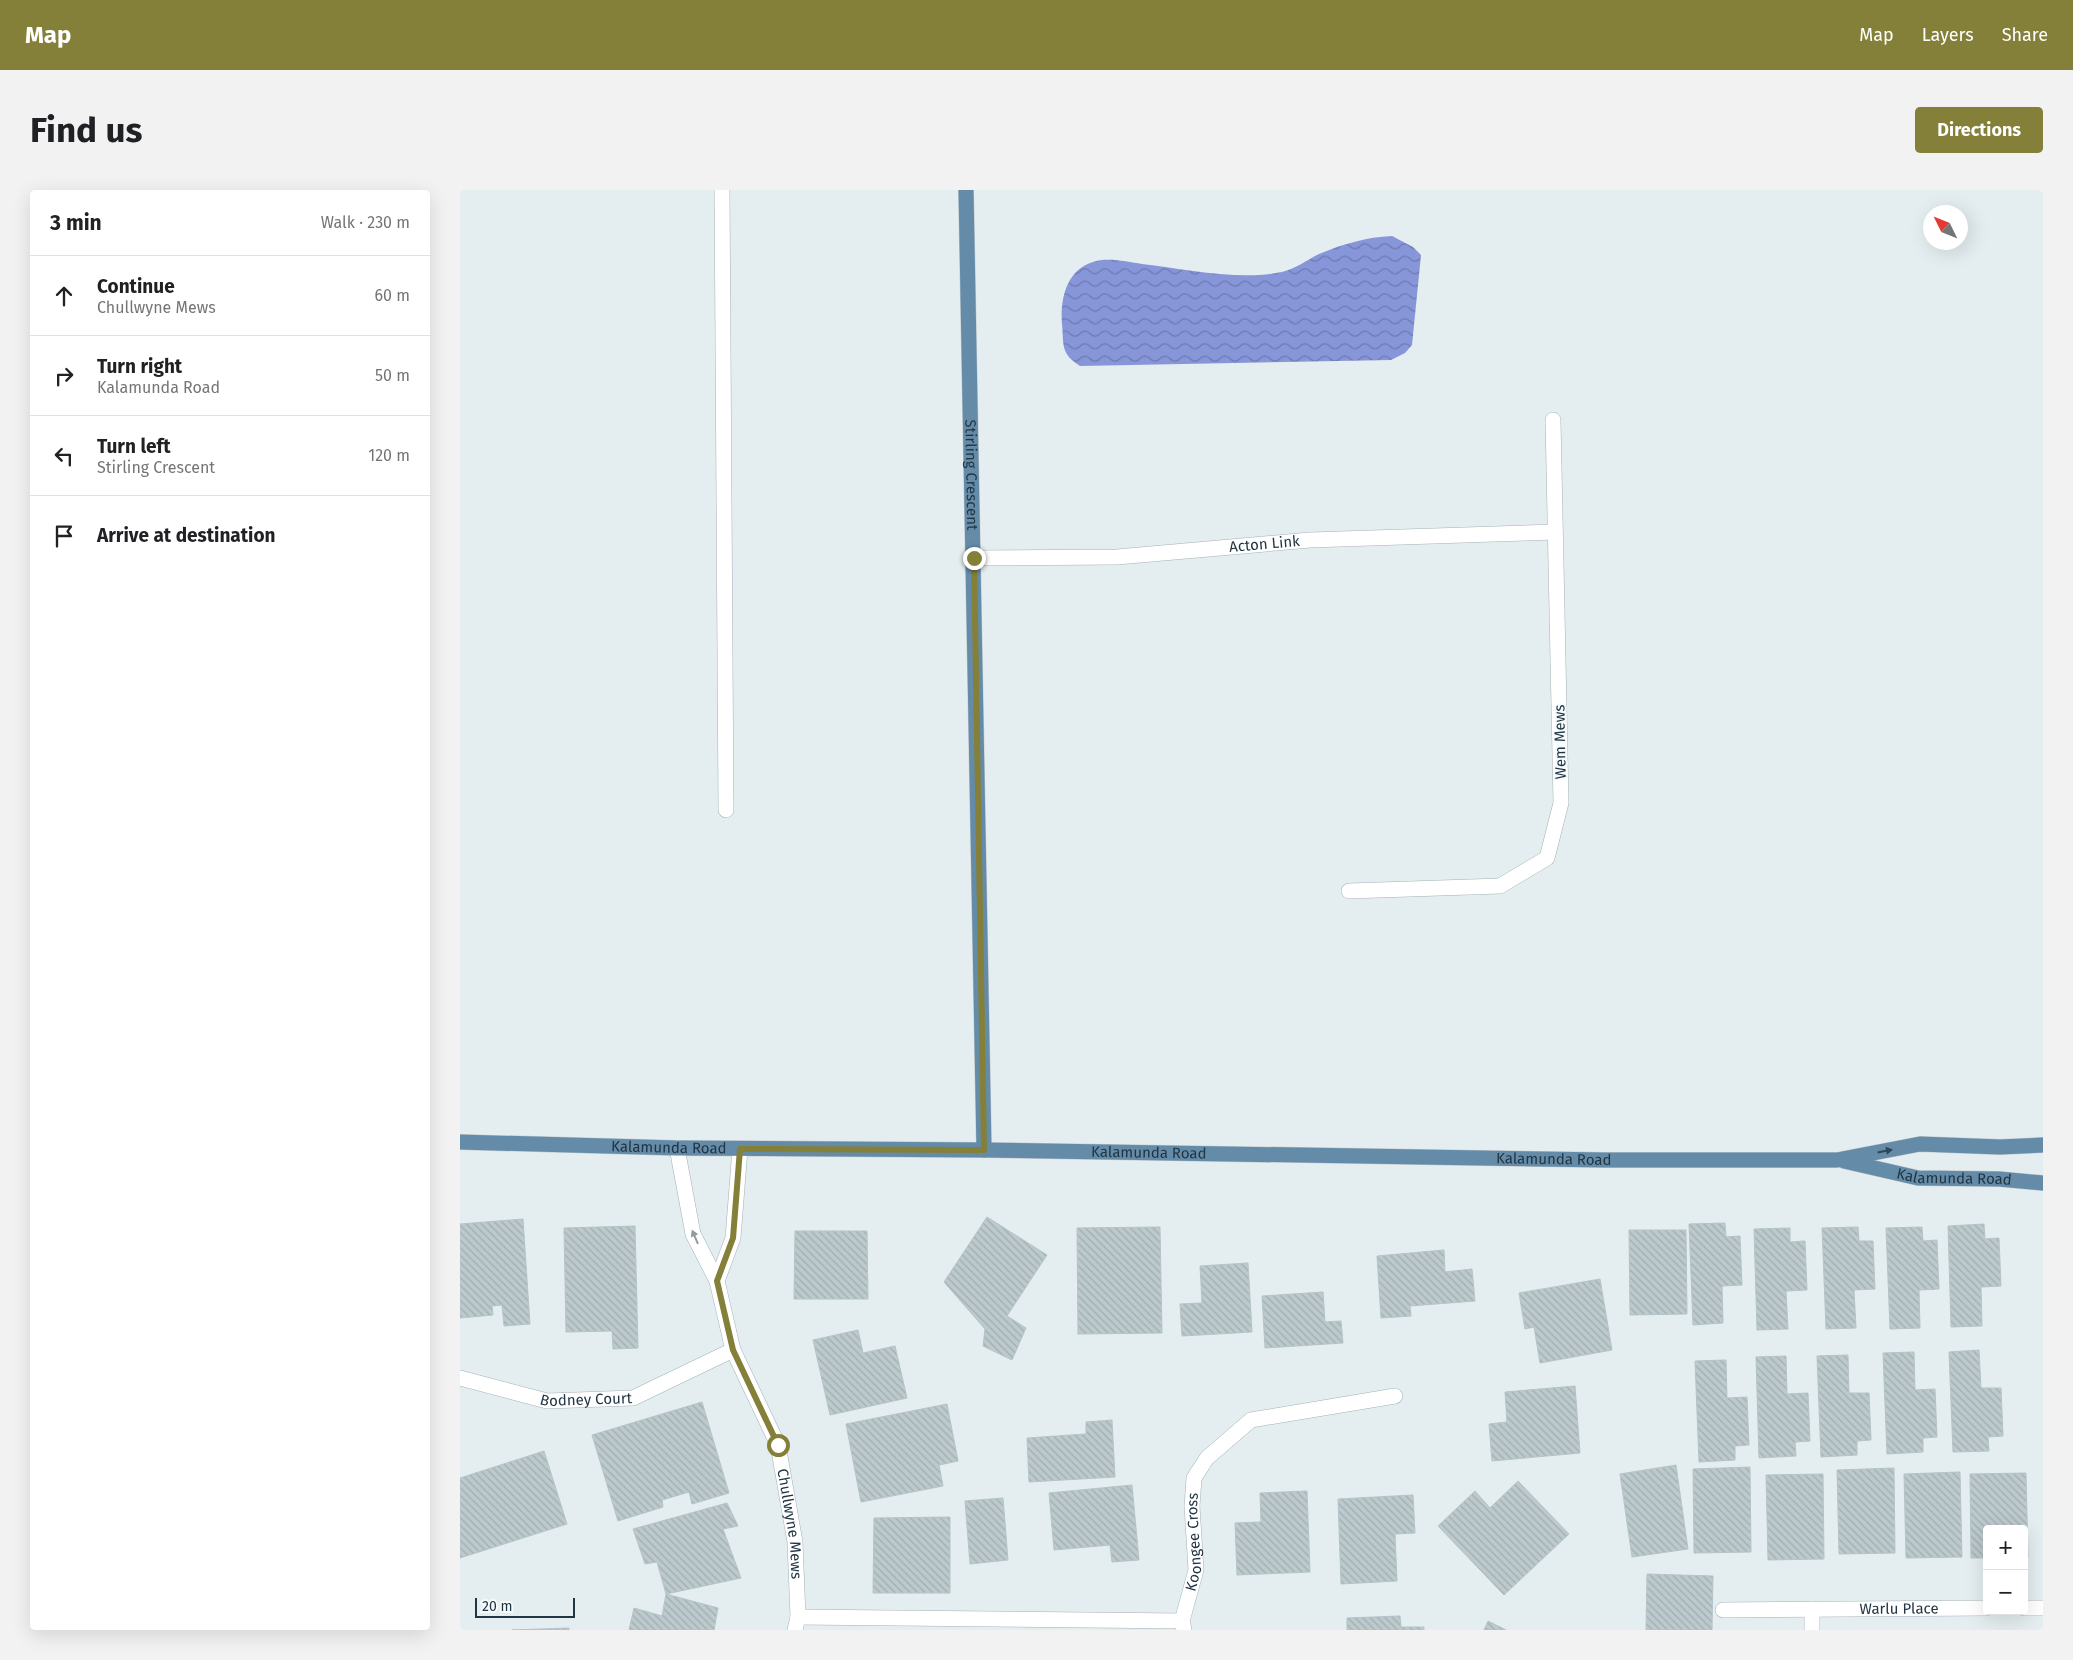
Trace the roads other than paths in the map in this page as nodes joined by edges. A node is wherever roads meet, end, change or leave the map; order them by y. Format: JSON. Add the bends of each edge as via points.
{"nodes":[{"id":1,"x":722,"y":190,"type":"edge"},
{"id":2,"x":966,"y":190,"type":"edge"},
{"id":3,"x":1553,"y":420,"type":"dead end"},
{"id":4,"x":1555,"y":532,"type":"junction"},
{"id":5,"x":974,"y":558,"type":"junction"},
{"id":6,"x":726,"y":810,"type":"dead end"},
{"id":7,"x":1349,"y":891,"type":"dead end"},
{"id":8,"x":460,"y":1142,"type":"edge"},
{"id":9,"x":2043,"y":1145,"type":"edge"},
{"id":10,"x":677,"y":1148,"type":"junction"},
{"id":11,"x":740,"y":1149,"type":"junction"},
{"id":12,"x":984,"y":1150,"type":"junction"},
{"id":13,"x":1837,"y":1160,"type":"junction"},
{"id":14,"x":2043,"y":1183,"type":"edge"},
{"id":15,"x":717,"y":1281,"type":"junction"},
{"id":16,"x":733,"y":1350,"type":"junction"},
{"id":17,"x":460,"y":1378,"type":"edge"},
{"id":18,"x":1395,"y":1396,"type":"dead end"},
{"id":19,"x":1983,"y":1608,"type":"edge"},
{"id":20,"x":2028,"y":1608,"type":"edge"},
{"id":21,"x":2043,"y":1608,"type":"edge"},
{"id":22,"x":1812,"y":1609,"type":"junction"},
{"id":23,"x":1724,"y":1610,"type":"dead end"},
{"id":24,"x":796,"y":1623,"type":"edge"},
{"id":25,"x":1183,"y":1626,"type":"edge"},
{"id":26,"x":1812,"y":1630,"type":"edge"}],
"edges":[{"from":1,"to":6,"type":"street"},
{"from":2,"to":5,"type":"main road","name":"Stirling Crescent"},
{"from":3,"to":4,"type":"street","name":"Wem Mews"},
{"from":4,"to":5,"type":"street","name":"Acton Link","via":[[1310,540],[1117,558]]},
{"from":4,"to":7,"type":"street","name":"Wem Mews","via":[[1561,803],[1547,858],[1500,886]]},
{"from":5,"to":12,"type":"main road","name":"Stirling Crescent"},
{"from":8,"to":10,"type":"main road","name":"Kalamunda Road"},
{"from":13,"to":9,"type":"main road","name":"Kalamunda Road","one_way":true,"via":[[1920,1144]]},
{"from":10,"to":11,"type":"main road","name":"Kalamunda Road"},
{"from":15,"to":10,"type":"street","name":"Chullwyne Mews","one_way":true,"via":[[693,1234]]},
{"from":11,"to":12,"type":"main road","name":"Kalamunda Road"},
{"from":11,"to":15,"type":"street","via":[[733,1238]]},
{"from":12,"to":13,"type":"main road","name":"Kalamunda Road","via":[[1605,1160]]},
{"from":13,"to":14,"type":"main road","name":"Kalamunda Road","via":[[1918,1178]]},
{"from":15,"to":16,"type":"street","name":"Chullwyne Mews"},
{"from":16,"to":17,"type":"street","name":"Bodney Court","via":[[634,1398],[547,1401]]},
{"from":16,"to":24,"type":"street","name":"Chullwyne Mews","via":[[778,1445],[795,1542]]},
{"from":18,"to":25,"type":"street","name":"Koongee Cross","via":[[1251,1420],[1207,1458],[1194,1478],[1192,1506],[1196,1570]]},
{"from":19,"to":22,"type":"street","name":"Warlu Place"},
{"from":20,"to":21,"type":"street"},
{"from":22,"to":23,"type":"street","name":"Warlu Place"},
{"from":22,"to":26,"type":"street"},
{"from":24,"to":25,"type":"street","name":"Koongee Cross"}]}
